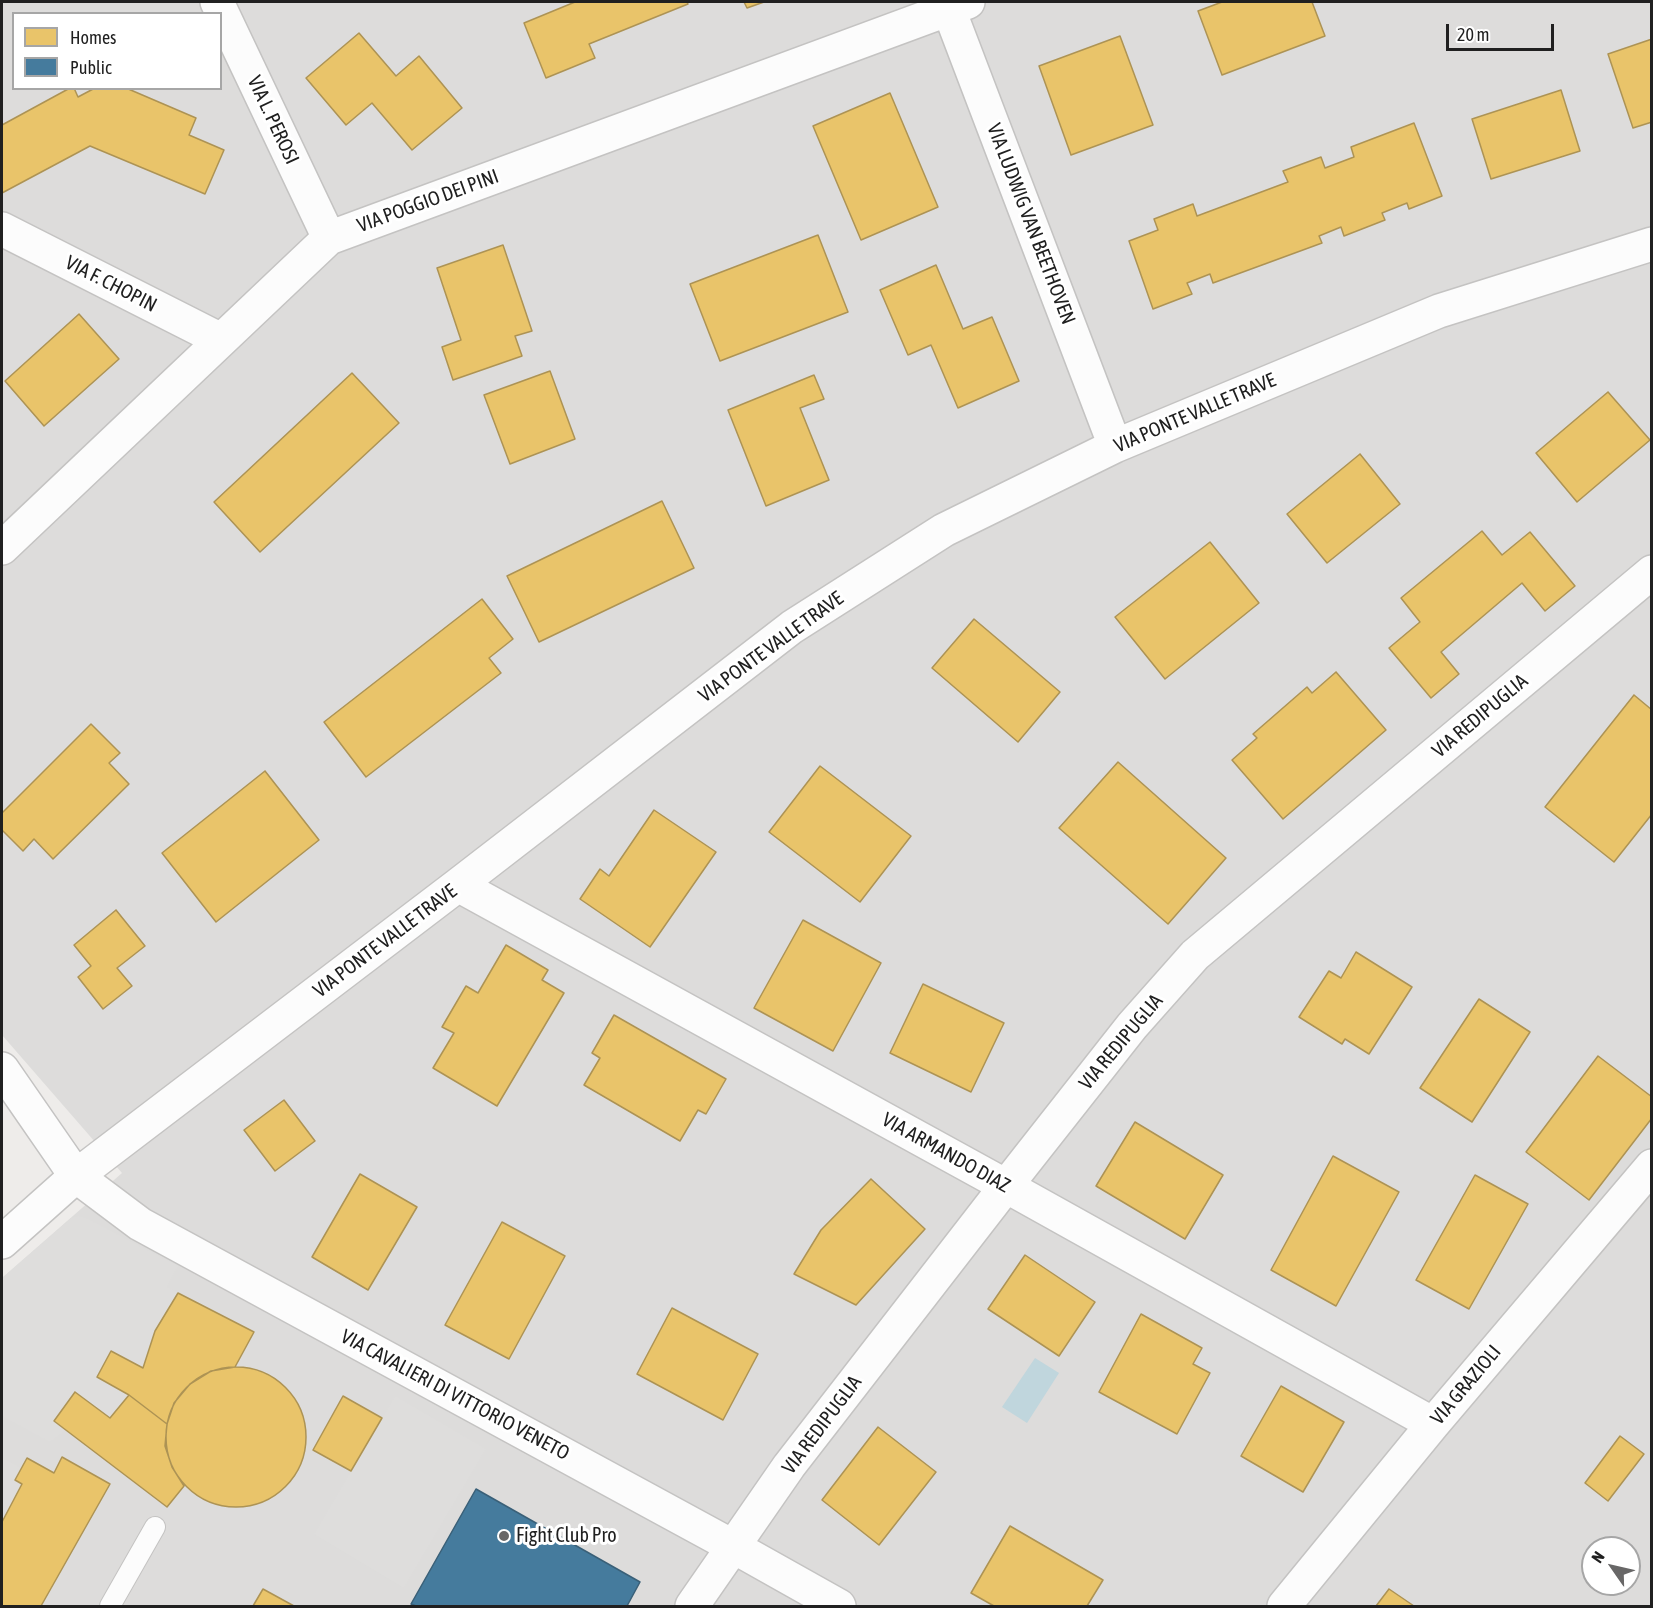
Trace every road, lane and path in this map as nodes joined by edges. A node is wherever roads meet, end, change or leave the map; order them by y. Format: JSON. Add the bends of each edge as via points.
{"nodes":[{"id":1,"x":955,"y":4,"type":"edge"},
{"id":2,"x":222,"y":13,"type":"edge"},
{"id":3,"x":2,"y":229,"type":"edge"},
{"id":4,"x":329,"y":238,"type":"junction"},
{"id":5,"x":1652,"y":244,"type":"edge"},
{"id":6,"x":221,"y":340,"type":"junction"},
{"id":7,"x":1115,"y":446,"type":"junction"},
{"id":8,"x":2,"y":548,"type":"edge"},
{"id":9,"x":1652,"y":572,"type":"edge"},
{"id":10,"x":458,"y":885,"type":"junction"},
{"id":11,"x":2,"y":1069,"type":"edge"},
{"id":12,"x":1652,"y":1166,"type":"edge"},
{"id":13,"x":76,"y":1176,"type":"junction"},
{"id":14,"x":1006,"y":1186,"type":"junction"},
{"id":15,"x":2,"y":1242,"type":"edge"},
{"id":16,"x":1433,"y":1424,"type":"junction"},
{"id":17,"x":155,"y":1527,"type":"dead end"},
{"id":18,"x":734,"y":1546,"type":"junction"},
{"id":19,"x":110,"y":1606,"type":"edge"},
{"id":20,"x":692,"y":1606,"type":"edge"},
{"id":21,"x":839,"y":1606,"type":"edge"},
{"id":22,"x":1284,"y":1606,"type":"edge"}],
"edges":[{"from":1,"to":4,"type":"street","name":"VIA POGGIO DEI PINI"},
{"from":1,"to":7,"type":"street","name":"VIA LUDWIG VAN BEETHOVEN"},
{"from":2,"to":4,"type":"street","name":"VIA L. PEROSI"},
{"from":3,"to":6,"type":"street","name":"VIA F. CHOPIN"},
{"from":4,"to":6,"type":"street","name":"VIA POGGIO DEI PINI"},
{"from":5,"to":7,"type":"street","name":"VIA PONTE VALLE TRAVE","via":[[1439,311]]},
{"from":6,"to":8,"type":"street","name":"VIA POGGIO DEI PINI"},
{"from":7,"to":10,"type":"street","name":"VIA PONTE VALLE TRAVE","via":[[944,530],[792,627]]},
{"from":9,"to":14,"type":"street","name":"VIA REDIPUGLIA","via":[[1196,955],[1132,1026]]},
{"from":10,"to":13,"type":"street","name":"VIA PONTE VALLE TRAVE"},
{"from":10,"to":14,"type":"street","name":"VIA ARMANDO DIAZ"},
{"from":11,"to":13,"type":"street","name":"VIA CAVALIERI DI VITTORIO VENETO"},
{"from":12,"to":16,"type":"street","name":"VIA GRAZIOLI"},
{"from":13,"to":15,"type":"street","name":"VIA PONTE VALLE TRAVE"},
{"from":13,"to":18,"type":"street","name":"VIA CAVALIERI DI VITTORIO VENETO","via":[[140,1224]]},
{"from":14,"to":16,"type":"street","name":"VIA ARMANDO DIAZ"},
{"from":14,"to":18,"type":"street","name":"VIA REDIPUGLIA","via":[[789,1466]]},
{"from":16,"to":22,"type":"street","name":"VIA GRAZIOLI"},
{"from":17,"to":19,"type":"lane"},
{"from":18,"to":20,"type":"street","name":"VIA REDIPUGLIA"},
{"from":18,"to":21,"type":"street","name":"VIA CAVALIERI DI VITTORIO VENETO"}]}
